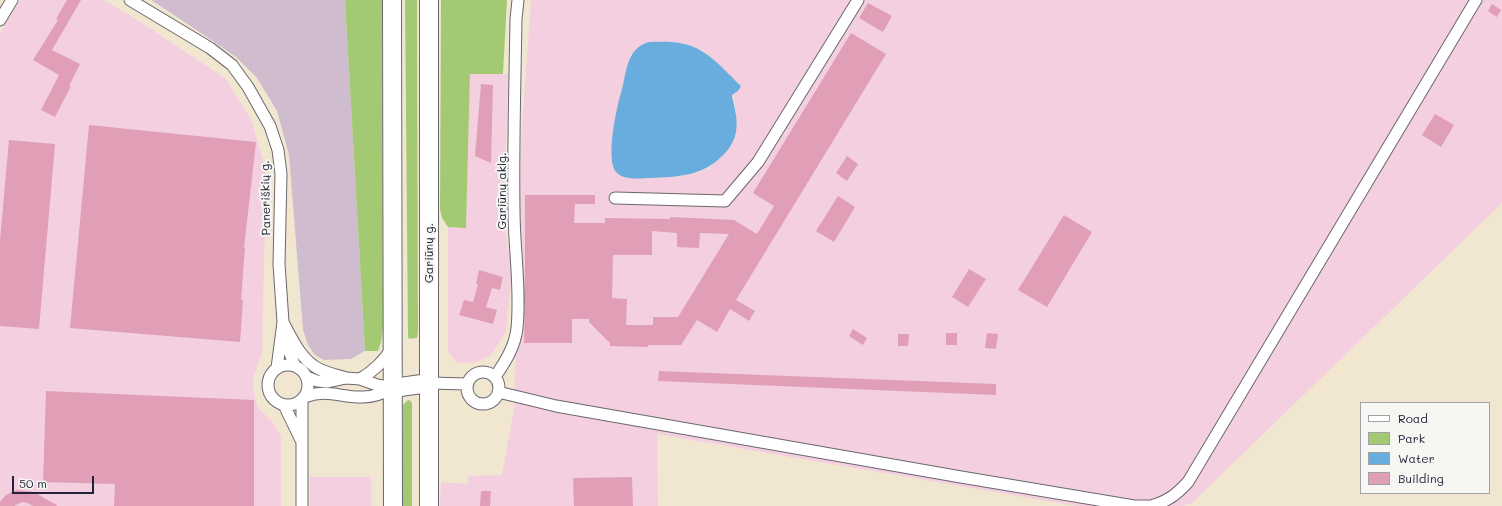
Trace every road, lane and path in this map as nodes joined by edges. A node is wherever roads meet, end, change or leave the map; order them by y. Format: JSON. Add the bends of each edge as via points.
{"nodes":[{"id":1,"x":12,"y":0,"type":"edge"},
{"id":2,"x":130,"y":0,"type":"edge"},
{"id":3,"x":392,"y":0,"type":"edge"},
{"id":4,"x":430,"y":0,"type":"edge"},
{"id":5,"x":518,"y":0,"type":"edge"},
{"id":6,"x":858,"y":0,"type":"edge"},
{"id":7,"x":1476,"y":0,"type":"edge"},
{"id":8,"x":0,"y":20,"type":"edge"},
{"id":9,"x":616,"y":198,"type":"dead end"},
{"id":10,"x":430,"y":213,"type":"junction"},
{"id":11,"x":444,"y":232,"type":"dead end"},
{"id":12,"x":283,"y":322,"type":"junction"},
{"id":13,"x":392,"y":347,"type":"junction"},
{"id":14,"x":295,"y":366,"type":"junction"},
{"id":15,"x":277,"y":368,"type":"junction"},
{"id":16,"x":307,"y":377,"type":"junction"},
{"id":17,"x":495,"y":377,"type":"junction"},
{"id":18,"x":346,"y":378,"type":"junction"},
{"id":19,"x":360,"y":379,"type":"junction"},
{"id":20,"x":429,"y":383,"type":"junction"},
{"id":21,"x":467,"y":384,"type":"junction"},
{"id":22,"x":393,"y":388,"type":"junction"},
{"id":23,"x":498,"y":392,"type":"junction"},
{"id":24,"x":303,"y":399,"type":"junction"},
{"id":25,"x":284,"y":405,"type":"junction"},
{"id":26,"x":301,"y":440,"type":"junction"},
{"id":27,"x":302,"y":506,"type":"edge"},
{"id":28,"x":393,"y":506,"type":"edge"},
{"id":29,"x":429,"y":506,"type":"edge"},
{"id":30,"x":1150,"y":506,"type":"edge"}],
"edges":[{"from":1,"to":8,"type":"street"},
{"from":2,"to":12,"type":"street","name":"Paneriškių g.","via":[[204,44],[232,65],[270,126],[278,150],[281,174],[279,264]]},
{"from":3,"to":13,"type":"highway"},
{"from":4,"to":10,"type":"highway","name":"Gariūnų g."},
{"from":5,"to":17,"type":"street","name":"Gariūnų aklg.","via":[[514,211],[517,328],[508,358]]},
{"from":6,"to":9,"type":"street","via":[[758,162],[725,201]]},
{"from":7,"to":30,"type":"street","via":[[1188,482],[1165,502]]},
{"from":10,"to":11,"type":"highway"},
{"from":10,"to":20,"type":"highway","name":"Gariūnų g."},
{"from":12,"to":14,"type":"street","via":[[288,349]]},
{"from":12,"to":15,"type":"street","name":"Paneriškių g."},
{"from":12,"to":18,"type":"street","via":[[302,356],[319,369]]},
{"from":13,"to":19,"type":"street","via":[[378,367]]},
{"from":13,"to":22,"type":"highway"},
{"from":14,"to":15,"type":"street"},
{"from":14,"to":16,"type":"street"},
{"from":15,"to":25,"type":"street","name":"Paneriškių g.","via":[[269,377],[268,389],[274,400]]},
{"from":16,"to":18,"type":"street","via":[[328,382]]},
{"from":16,"to":24,"type":"street","via":[[308,391]]},
{"from":17,"to":21,"type":"street","via":[[480,372],[472,376]]},
{"from":17,"to":23,"type":"street"},
{"from":18,"to":19,"type":"street"},
{"from":19,"to":22,"type":"street"},
{"from":20,"to":21,"type":"street"},
{"from":20,"to":22,"type":"highway"},
{"from":20,"to":29,"type":"highway","name":"Gariūnų g."},
{"from":21,"to":23,"type":"street","via":[[470,398],[478,403],[488,403]]},
{"from":22,"to":24,"type":"street","via":[[376,396],[328,393],[314,394]]},
{"from":22,"to":28,"type":"highway"},
{"from":23,"to":30,"type":"street","via":[[571,409],[960,477],[1134,506]]},
{"from":24,"to":25,"type":"street","via":[[295,404]]},
{"from":24,"to":26,"type":"street"},
{"from":25,"to":26,"type":"street"},
{"from":26,"to":27,"type":"street"}]}
